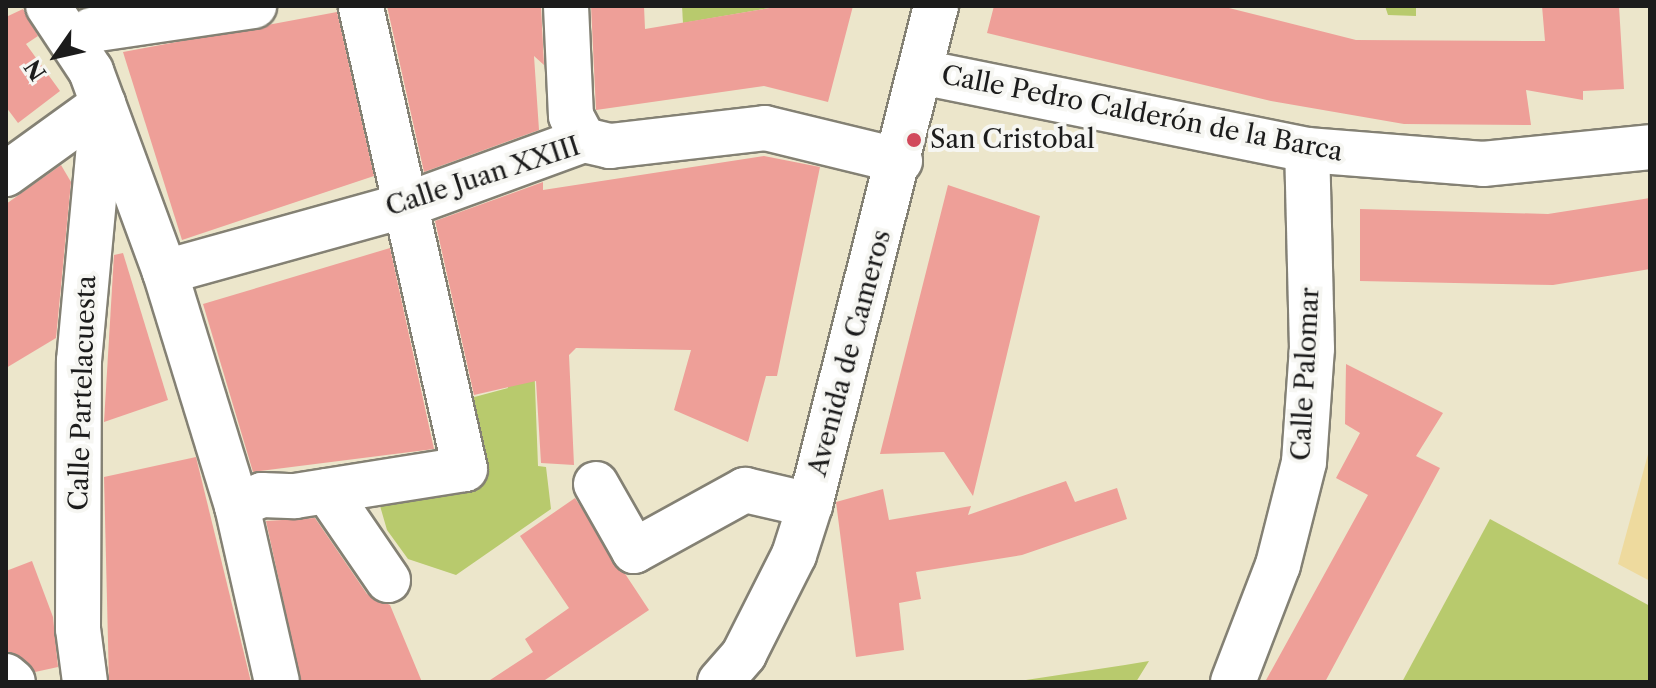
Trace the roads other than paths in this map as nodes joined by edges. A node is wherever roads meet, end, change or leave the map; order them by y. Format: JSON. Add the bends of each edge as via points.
{"nodes":[{"id":1,"x":48,"y":6,"type":"edge"},
{"id":2,"x":254,"y":6,"type":"edge"},
{"id":3,"x":361,"y":6,"type":"edge"},
{"id":4,"x":566,"y":6,"type":"edge"},
{"id":5,"x":936,"y":6,"type":"edge"},
{"id":6,"x":94,"y":53,"type":"edge"},
{"id":7,"x":921,"y":72,"type":"junction"},
{"id":8,"x":584,"y":140,"type":"junction"},
{"id":9,"x":1650,"y":147,"type":"edge"},
{"id":10,"x":1307,"y":150,"type":"junction"},
{"id":11,"x":900,"y":161,"type":"junction"},
{"id":12,"x":6,"y":174,"type":"edge"},
{"id":13,"x":406,"y":205,"type":"junction"},
{"id":14,"x":165,"y":272,"type":"junction"},
{"id":15,"x":596,"y":484,"type":"dead end"},
{"id":16,"x":327,"y":491,"type":"junction"},
{"id":17,"x":810,"y":505,"type":"junction"},
{"id":18,"x":237,"y":506,"type":"junction"},
{"id":19,"x":388,"y":580,"type":"dead end"},
{"id":20,"x":6,"y":676,"type":"edge"},
{"id":21,"x":13,"y":682,"type":"edge"},
{"id":22,"x":85,"y":682,"type":"edge"},
{"id":23,"x":277,"y":682,"type":"edge"},
{"id":24,"x":720,"y":682,"type":"edge"},
{"id":25,"x":1233,"y":682,"type":"edge"}],
"edges":[{"from":1,"to":6,"type":"street"},
{"from":2,"to":6,"type":"street"},
{"from":3,"to":13,"type":"street"},
{"from":4,"to":8,"type":"street","via":[[571,116]]},
{"from":5,"to":7,"type":"street","name":"Avenida de Cameros"},
{"from":6,"to":12,"type":"street"},
{"from":6,"to":14,"type":"street"},
{"from":6,"to":22,"type":"street","name":"Calle Partelacuesta","via":[[79,361],[78,629]]},
{"from":7,"to":10,"type":"street","name":"Calle Pedro Calderón de la Barca"},
{"from":7,"to":11,"type":"street","name":"Avenida de Cameros"},
{"from":8,"to":11,"type":"street","name":"Calle Juan XXIII","via":[[610,146],[765,128]]},
{"from":8,"to":13,"type":"street","name":"Calle Juan XXIII"},
{"from":9,"to":10,"type":"street","name":"Calle Pedro Calderón de la Barca","via":[[1483,164]]},
{"from":10,"to":25,"type":"street","name":"Calle Palomar","via":[[1312,349],[1304,462],[1278,565]]},
{"from":11,"to":17,"type":"street","name":"Avenida de Cameros"},
{"from":13,"to":14,"type":"street","name":"Calle Juan XXIII"},
{"from":13,"to":16,"type":"street","via":[[465,469]]},
{"from":14,"to":18,"type":"street"},
{"from":15,"to":17,"type":"street","via":[[634,551],[745,490]]},
{"from":16,"to":18,"type":"street","via":[[262,495]]},
{"from":16,"to":19,"type":"street"},
{"from":17,"to":24,"type":"street","name":"Avenida de Cameros","via":[[773,597]]},
{"from":18,"to":23,"type":"street"},
{"from":20,"to":21,"type":"street"}]}
